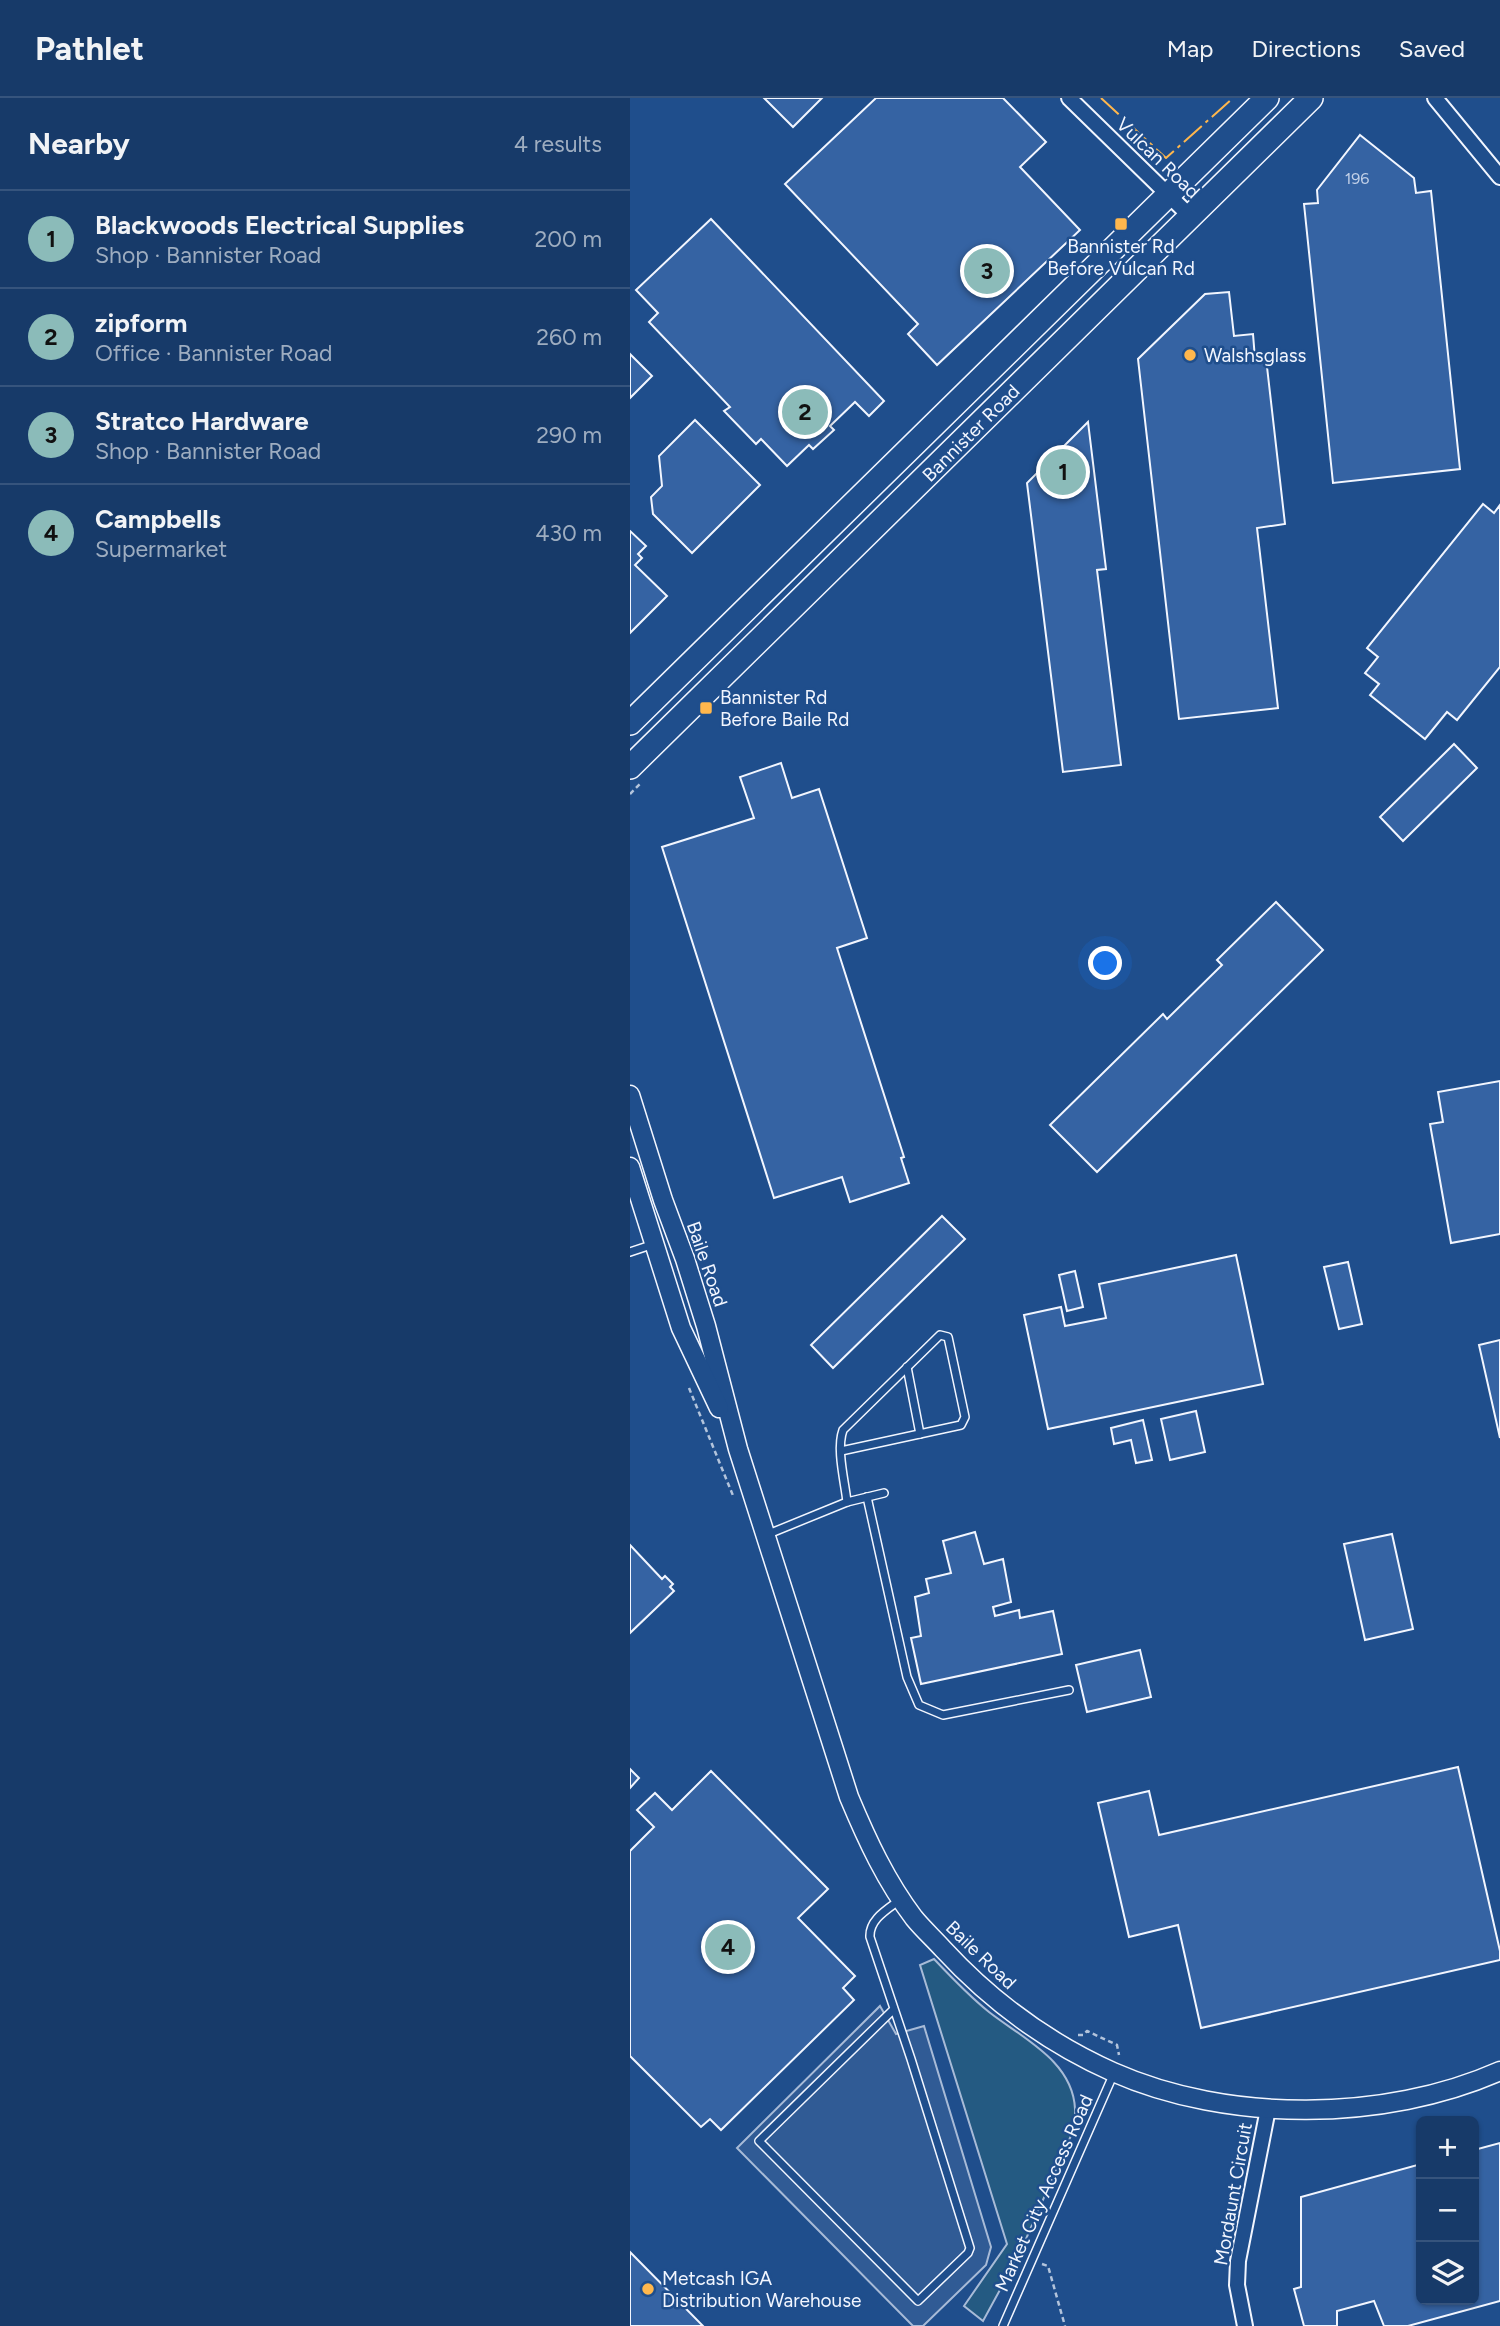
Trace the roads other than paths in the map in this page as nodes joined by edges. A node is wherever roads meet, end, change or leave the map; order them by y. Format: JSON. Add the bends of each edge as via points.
{"nodes":[{"id":1,"x":1069,"y":98,"type":"edge"},
{"id":2,"x":1267,"y":98,"type":"edge"},
{"id":3,"x":1311,"y":98,"type":"edge"},
{"id":4,"x":1435,"y":98,"type":"edge"},
{"id":5,"x":1500,"y":177,"type":"edge"},
{"id":6,"x":1167,"y":195,"type":"junction"},
{"id":7,"x":1191,"y":217,"type":"junction"},
{"id":8,"x":630,"y":723,"type":"edge"},
{"id":9,"x":630,"y":767,"type":"edge"},
{"id":10,"x":630,"y":1095,"type":"edge"},
{"id":11,"x":630,"y":1167,"type":"edge"},
{"id":12,"x":663,"y":1200,"type":"junction"},
{"id":13,"x":637,"y":1210,"type":"edge"},
{"id":14,"x":676,"y":1236,"type":"junction"},
{"id":15,"x":654,"y":1244,"type":"junction"},
{"id":16,"x":630,"y":1252,"type":"edge"},
{"id":17,"x":907,"y":1367,"type":"junction"},
{"id":18,"x":920,"y":1434,"type":"junction"},
{"id":19,"x":738,"y":1449,"type":"junction"},
{"id":20,"x":841,"y":1451,"type":"junction"},
{"id":21,"x":884,"y":1493,"type":"dead end"},
{"id":22,"x":867,"y":1497,"type":"junction"},
{"id":23,"x":847,"y":1503,"type":"junction"},
{"id":24,"x":765,"y":1536,"type":"junction"},
{"id":25,"x":1069,"y":1690,"type":"dead end"},
{"id":26,"x":901,"y":1899,"type":"junction"},
{"id":27,"x":894,"y":2009,"type":"junction"},
{"id":28,"x":1118,"y":2065,"type":"junction"},
{"id":29,"x":1500,"y":2071,"type":"edge"},
{"id":30,"x":1268,"y":2109,"type":"junction"},
{"id":31,"x":1003,"y":2326,"type":"edge"},
{"id":32,"x":1245,"y":2326,"type":"edge"}],
"edges":[{"from":1,"to":6,"type":"street","name":"Vulcan Road"},
{"from":2,"to":6,"type":"main road","name":"Bannister Road"},
{"from":3,"to":7,"type":"main road","name":"Bannister Road"},
{"from":4,"to":5,"type":"street"},
{"from":6,"to":7,"type":"street","name":"Vulcan Road"},
{"from":6,"to":8,"type":"main road","name":"Bannister Road"},
{"from":7,"to":9,"type":"main road","name":"Bannister Road"},
{"from":10,"to":12,"type":"street","name":"Baile Road"},
{"from":11,"to":13,"type":"street","name":"Baile Road"},
{"from":12,"to":13,"type":"street"},
{"from":12,"to":14,"type":"street","name":"Baile Road"},
{"from":13,"to":15,"type":"street","name":"Baile Road"},
{"from":14,"to":15,"type":"street"},
{"from":14,"to":19,"type":"street","name":"Baile Road","via":[[706,1326]]},
{"from":15,"to":16,"type":"lane"},
{"from":15,"to":19,"type":"street","name":"Baile Road","via":[[681,1328]]},
{"from":17,"to":18,"type":"lane"},
{"from":17,"to":18,"type":"lane","via":[[940,1335],[948,1336],[964,1421]]},
{"from":17,"to":20,"type":"lane","via":[[843,1430]]},
{"from":18,"to":20,"type":"lane"},
{"from":19,"to":24,"type":"street","name":"Baile Road"},
{"from":20,"to":23,"type":"lane"},
{"from":21,"to":22,"type":"lane"},
{"from":22,"to":23,"type":"lane"},
{"from":22,"to":25,"type":"lane","via":[[906,1677],[919,1704],[932,1712],[952,1714]]},
{"from":23,"to":24,"type":"lane"},
{"from":24,"to":26,"type":"street","name":"Baile Road","via":[[849,1797],[866,1839]]},
{"from":26,"to":27,"type":"lane","via":[[870,1929]]},
{"from":26,"to":28,"type":"street","name":"Baile Road","via":[[964,1972],[1006,2008],[1057,2043]]},
{"from":27,"to":27,"type":"lane","via":[[970,2248],[918,2301],[759,2141]]},
{"from":28,"to":30,"type":"street","name":"Baile Road","via":[[1168,2091]]},
{"from":28,"to":31,"type":"lane","name":"Market City Access Road"},
{"from":29,"to":30,"type":"street","name":"Baile Road","via":[[1388,2104],[1334,2110]]},
{"from":30,"to":32,"type":"street","name":"Mordaunt Circuit","via":[[1238,2261],[1237,2285]]}]}
